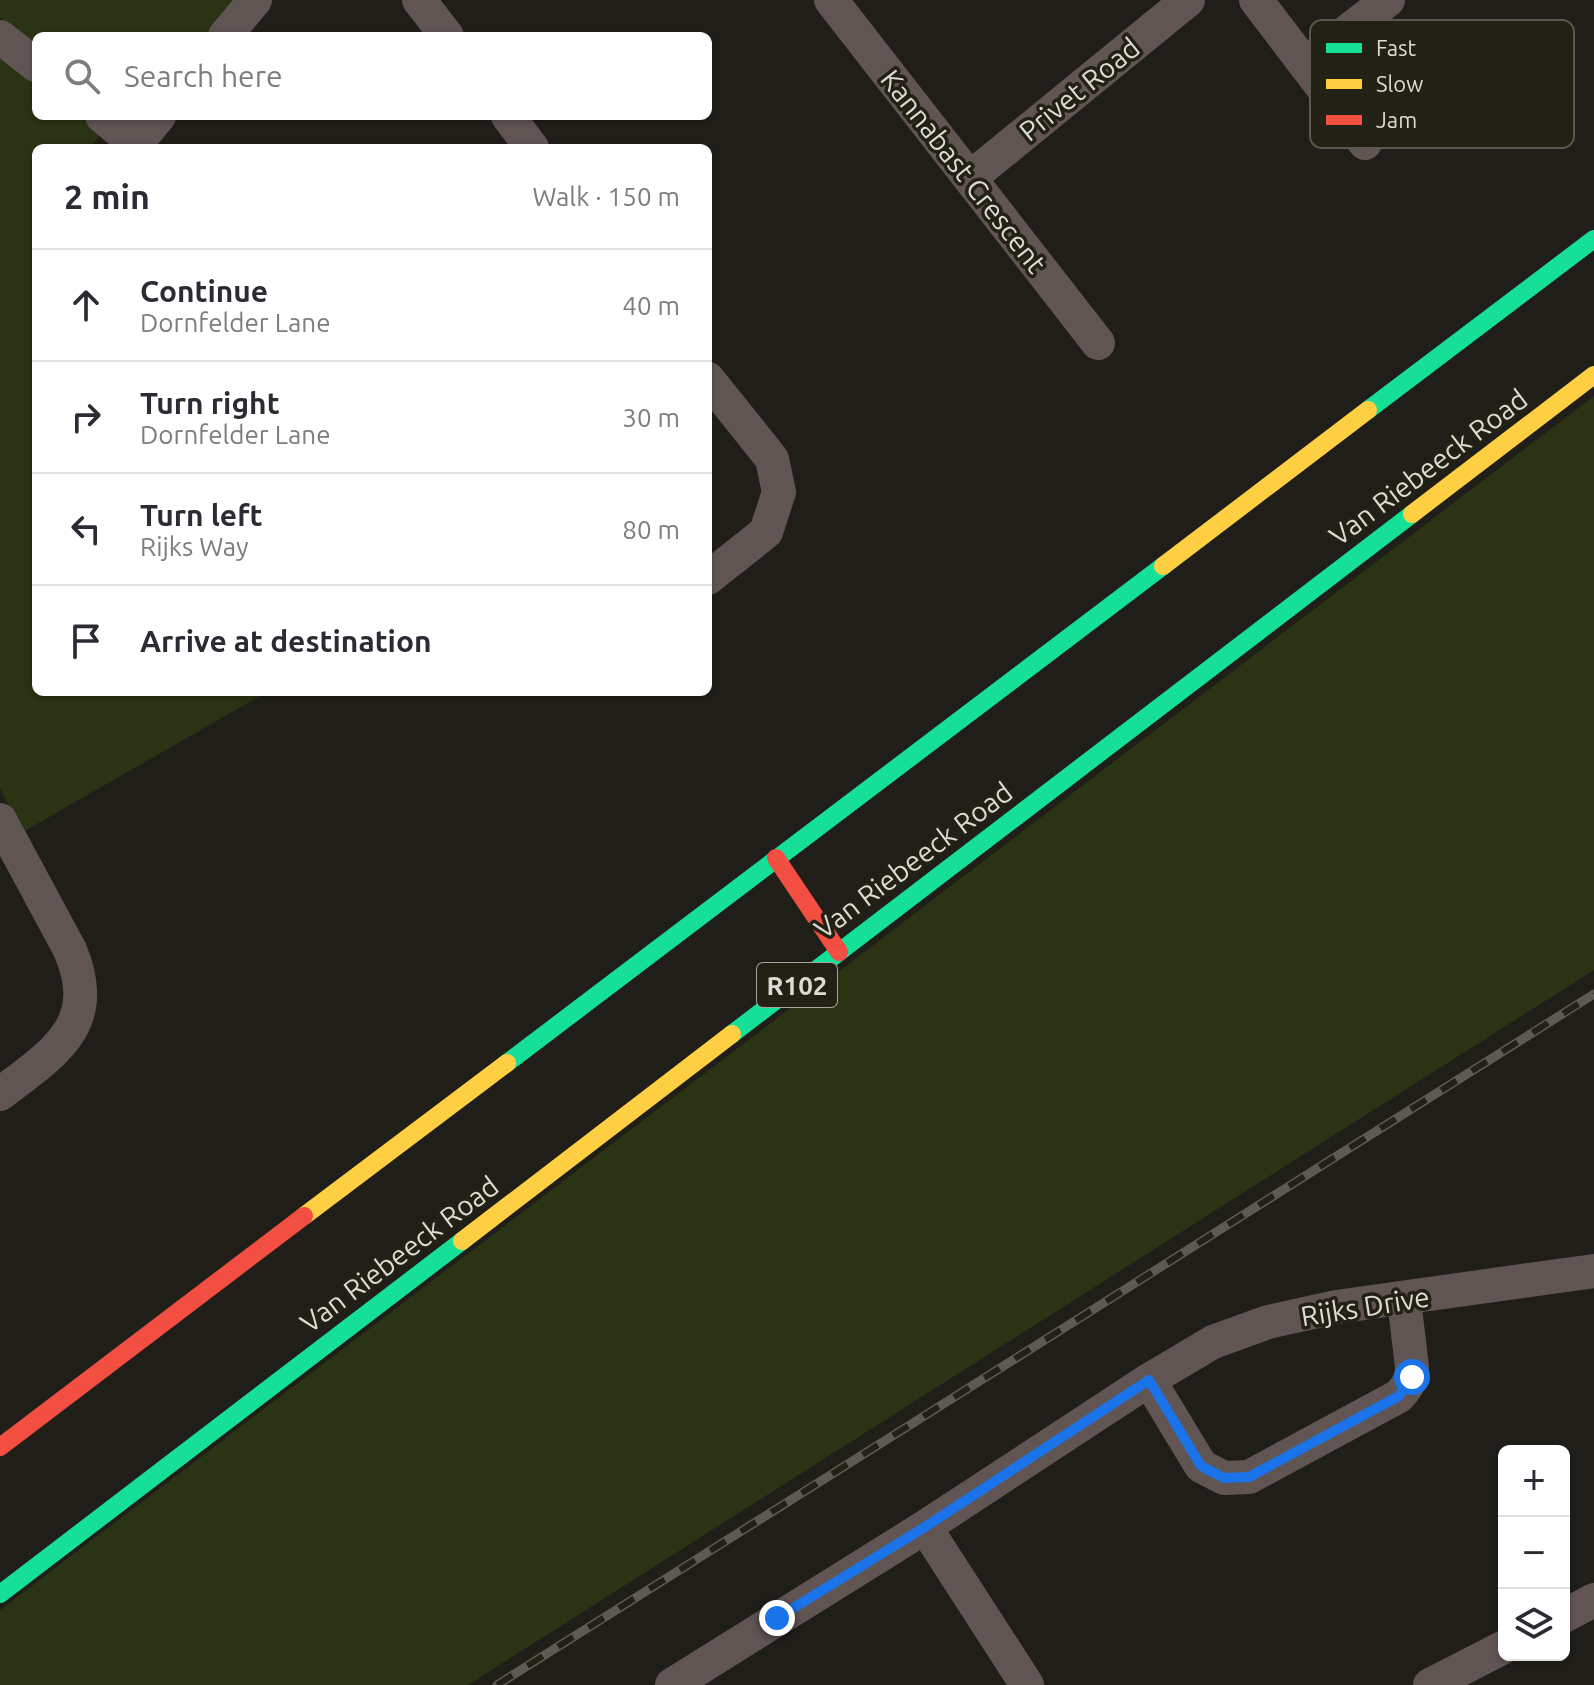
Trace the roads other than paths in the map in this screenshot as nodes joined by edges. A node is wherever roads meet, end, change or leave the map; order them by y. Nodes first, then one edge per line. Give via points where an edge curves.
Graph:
1 (255, 0) edge
2 (419, 0) edge
3 (831, 0) edge
4 (1188, 0) edge
5 (1256, 0) edge
6 (1388, 0) edge
7 (1362, 20) edge
8 (228, 32) edge
9 (444, 32) edge
10 (0, 37) edge
11 (1310, 60) edge
12 (32, 62) edge
13 (1305, 64) junction
14 (1310, 71) edge
15 (107, 120) edge
16 (156, 120) edge
17 (511, 120) edge
18 (136, 144) edge
19 (139, 144) edge
20 (529, 144) edge
21 (970, 178) junction
22 (1594, 239) edge
23 (1098, 343) dead end
24 (1594, 375) edge
25 (712, 384) edge
26 (712, 575) edge
27 (0, 820) edge
28 (776, 858) junction
29 (839, 952) junction
30 (0, 1094) edge
31 (1594, 1271) edge
32 (1404, 1300) junction
33 (1149, 1380) junction
34 (0, 1447) edge
35 (925, 1527) junction
36 (0, 1594) edge
37 (1594, 1600) edge
38 (1570, 1613) edge
39 (1498, 1650) edge
40 (692, 1680) edge
41 (1027, 1685) edge
42 (1430, 1685) edge

1 - 8 street
2 - 9 street
3 - 21 street, Kannabast Crescent
4 - 21 street, Privet Road
5 - 13 street
6 - 7 street
10 - 12 street
11 - 13 street
13 - 14 street
15 - 18 street
16 - 19 street
17 - 20 street
21 - 23 street, Kannabast Crescent
22 - 28 main road
24 - 29 main road, Van Riebeeck Road / R102
25 - 26 street via 772,459 779,492 766,532
27 - 30 street via 70,950 82,988 80,1008 65,1040
28 - 29 main road
28 - 34 main road
29 - 36 main road, Van Riebeeck Road / R102
31 - 32 street, Rijks Drive
32 - 33 street, Rijks Drive via 1268,1322 1213,1342
32 - 33 street via 1412,1367 1407,1387 1249,1477 1224,1478 1201,1466
33 - 35 street, Rijks Drive
35 - 40 street, Rijks Drive
35 - 41 street
37 - 38 street
39 - 42 street

